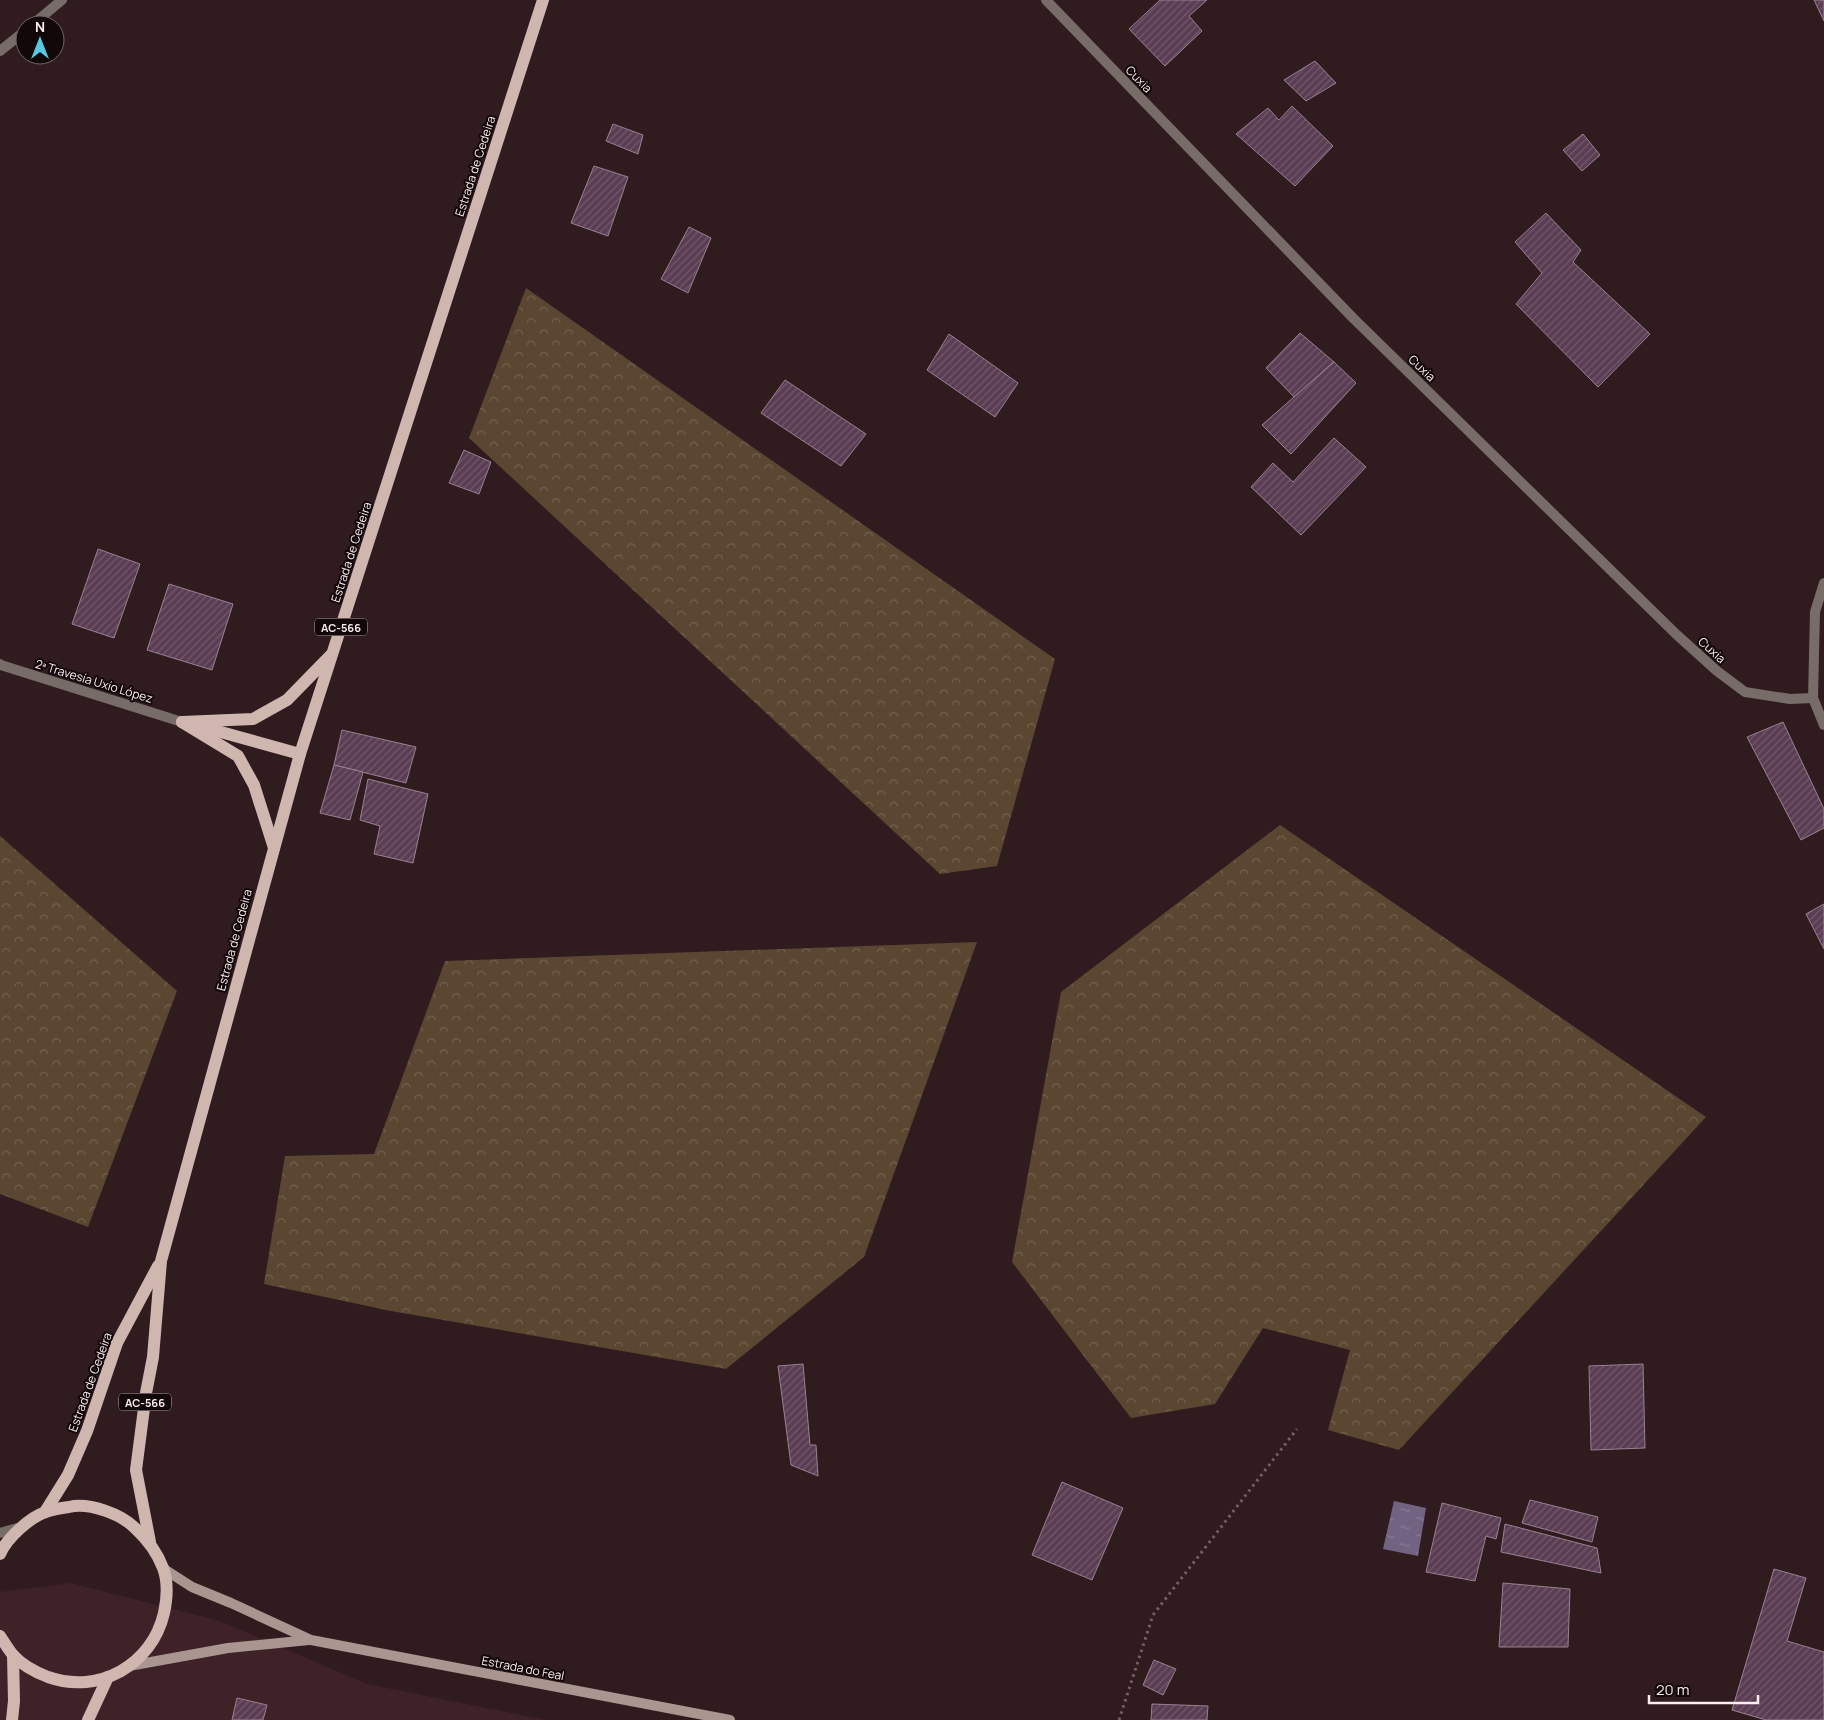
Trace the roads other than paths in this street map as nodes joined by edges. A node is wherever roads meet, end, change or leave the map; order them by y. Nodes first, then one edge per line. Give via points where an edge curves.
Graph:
1 (62, 0) edge
2 (543, 0) edge
3 (1046, 0) edge
4 (44, 15) edge
5 (15, 39) edge
6 (0, 51) edge
7 (1824, 583) edge
8 (333, 653) junction
9 (1, 664) edge
10 (1814, 698) junction
11 (182, 722) junction
12 (1824, 726) edge
13 (300, 754) junction
14 (274, 849) junction
15 (161, 1262) junction
16 (45, 1512) junction
17 (21, 1527) junction
18 (0, 1533) edge
19 (150, 1542) junction
20 (0, 1554) edge
21 (164, 1569) junction
22 (0, 1636) edge
23 (311, 1640) junction
24 (13, 1655) junction
25 (129, 1666) junction
26 (108, 1676) junction
27 (12, 1720) edge
28 (88, 1720) edge
29 (730, 1720) edge

1 - 4 street
2 - 8 main road, Estrada de Cedeira / AC-566
3 - 10 street, Cuxia via 1353,318 1710,665 1745,692 1790,699
5 - 6 street
7 - 10 street via 1815,612
8 - 11 main road via 287,700 253,719
8 - 13 main road, Estrada de Cedeira / AC-566
9 - 11 street, 2ª Travesía Uxío López
10 - 12 street
11 - 13 main road
11 - 14 main road via 238,756 254,785
13 - 14 main road, Estrada de Cedeira / AC-566
14 - 15 main road, Estrada de Cedeira / AC-566
15 - 16 main road, Estrada de Cedeira / AC-566 via 117,1342 87,1431 68,1475
15 - 19 main road, Estrada de Cedeira / AC-566 via 153,1357 136,1470
16 - 17 main road
16 - 19 main road via 73,1506 101,1509 128,1521
17 - 18 street
17 - 20 main road
19 - 21 main road
21 - 23 main road, Estrada do Feal via 192,1587
21 - 25 main road via 167,1599 161,1628 144,1654
22 - 24 main road
23 - 25 main road, Estrada do Feal via 228,1648
23 - 29 main road, Estrada do Feal
24 - 26 main road via 35,1672 62,1682 92,1682
24 - 27 main road
25 - 26 main road
26 - 28 main road

